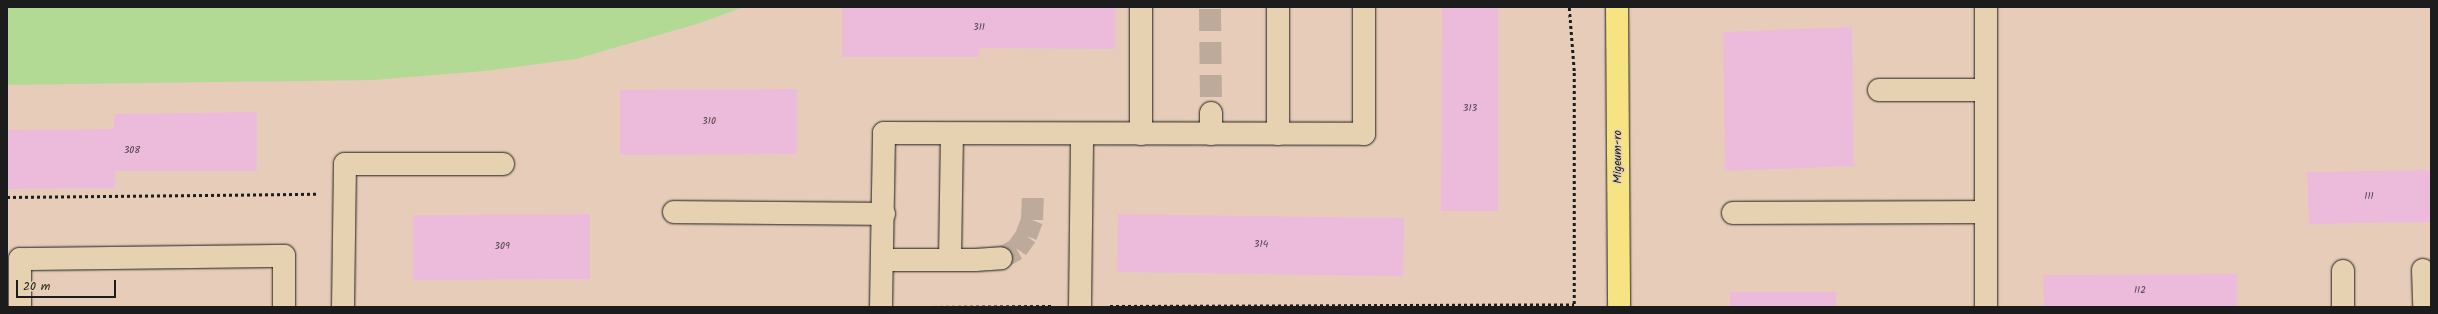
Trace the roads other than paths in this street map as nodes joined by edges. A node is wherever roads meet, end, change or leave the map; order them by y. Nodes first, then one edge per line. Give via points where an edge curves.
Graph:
1 (1141, 7) edge
2 (1278, 7) edge
3 (1364, 7) edge
4 (1617, 7) edge
5 (1986, 7) edge
6 (1879, 90) dead end
7 (1986, 90) junction
8 (952, 134) junction
9 (1082, 134) junction
10 (1140, 134) junction
11 (1278, 134) junction
12 (503, 164) dead end
13 (674, 212) dead end
14 (1986, 212) junction
15 (1733, 213) dead end
16 (884, 214) junction
17 (1001, 258) tunnel mouth
18 (882, 260) junction
19 (950, 260) junction
20 (2423, 270) dead end
21 (2343, 271) dead end
22 (20, 307) edge
23 (284, 307) edge
24 (343, 307) edge
25 (881, 307) edge
26 (1080, 307) edge
27 (1619, 307) edge
28 (1986, 307) edge
29 (2343, 307) edge
30 (2424, 307) edge

1 - 10 lane
2 - 11 lane
3 - 11 lane via 1364,134
4 - 27 main road, Migeum-ro
5 - 7 lane
6 - 7 lane
7 - 14 lane
8 - 9 lane
8 - 16 lane via 884,133
8 - 19 lane
9 - 10 lane
9 - 26 lane
10 - 11 lane via 1211,124
12 - 24 lane via 345,164
13 - 16 lane
14 - 15 lane
14 - 28 lane
16 - 18 lane
17 - 19 lane
18 - 19 lane
18 - 25 lane
20 - 30 lane
21 - 29 lane
22 - 23 lane via 20,259 284,256

